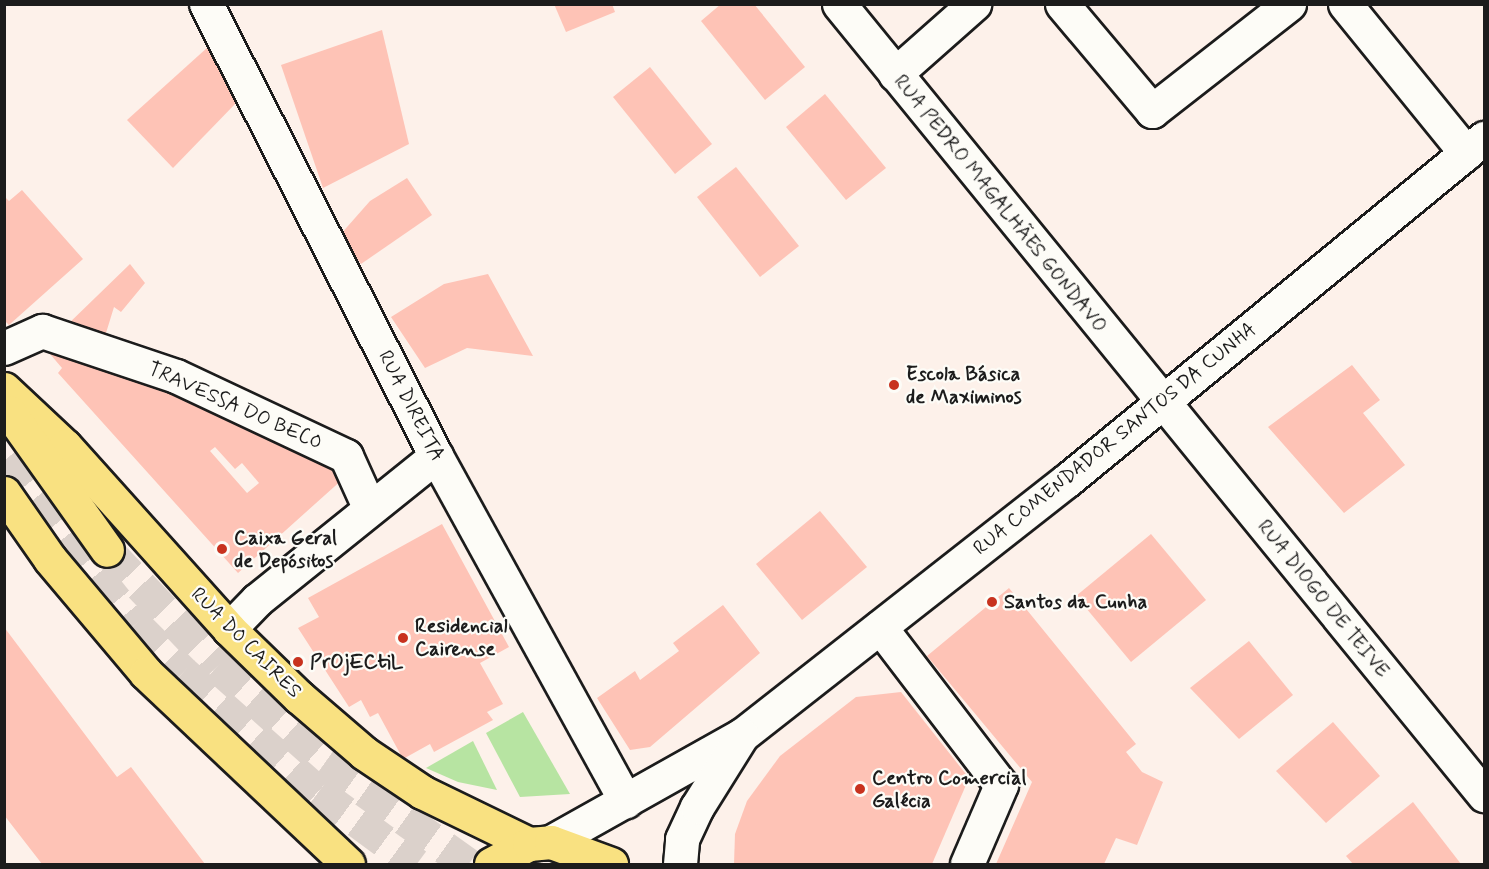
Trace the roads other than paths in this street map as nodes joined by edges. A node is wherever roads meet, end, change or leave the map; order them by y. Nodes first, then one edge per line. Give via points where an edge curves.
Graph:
1 (206, 4) edge
2 (839, 4) edge
3 (974, 4) edge
4 (1062, 4) edge
5 (1289, 4) edge
6 (1345, 4) edge
7 (896, 74) junction
8 (1475, 146) edge
9 (4, 348) edge
10 (4, 389) edge
11 (1162, 402) junction
12 (4, 405) edge
13 (436, 456) junction
14 (4, 493) edge
15 (369, 507) junction
16 (107, 550) tunnel mouth
17 (880, 627) junction
18 (229, 629) junction
19 (742, 735) junction
20 (1485, 795) edge
21 (626, 801) junction
22 (306, 825) junction
23 (540, 843) junction
24 (322, 864) edge
25 (348, 864) edge
26 (491, 864) edge
27 (611, 864) edge
28 (680, 864) edge
29 (968, 864) edge

1 - 13 street, RUA DIREITA
2 - 7 street, RUA PEDRO MAGALHÃES GONDAVO
3 - 7 street
4 - 5 street via 1152,111
6 - 8 street
7 - 11 street, RUA PEDRO MAGALHÃES GONDAVO
8 - 11 street, RUA COMENDADOR SANTOS DA CUNHA
9 - 15 street, TRAVESSA DO BECO via 42,331 176,376 345,456
10 - 18 main road, RUA DO CAIRES via 65,446
11 - 17 street, RUA COMENDADOR SANTOS DA CUNHA
11 - 20 street, RUA DIOGO DE TEIVE
12 - 16 main road
13 - 15 street
13 - 21 street, RUA DIREITA
14 - 22 main road via 57,567 146,673
15 - 18 street
17 - 19 street, RUA COMENDADOR SANTOS DA CUNHA
17 - 29 street via 1001,785
18 - 23 main road, RUA DO CAIRES via 364,753 450,808
19 - 21 street, RUA COMENDADOR SANTOS DA CUNHA
19 - 28 street, RUA COMENDADOR SANTOS DA CUNHA via 692,818
21 - 23 street, RUA COMENDADOR SANTOS DA CUNHA
22 - 24 street
22 - 25 main road
23 - 26 main road
23 - 27 main road, RUA DO CAIRES

